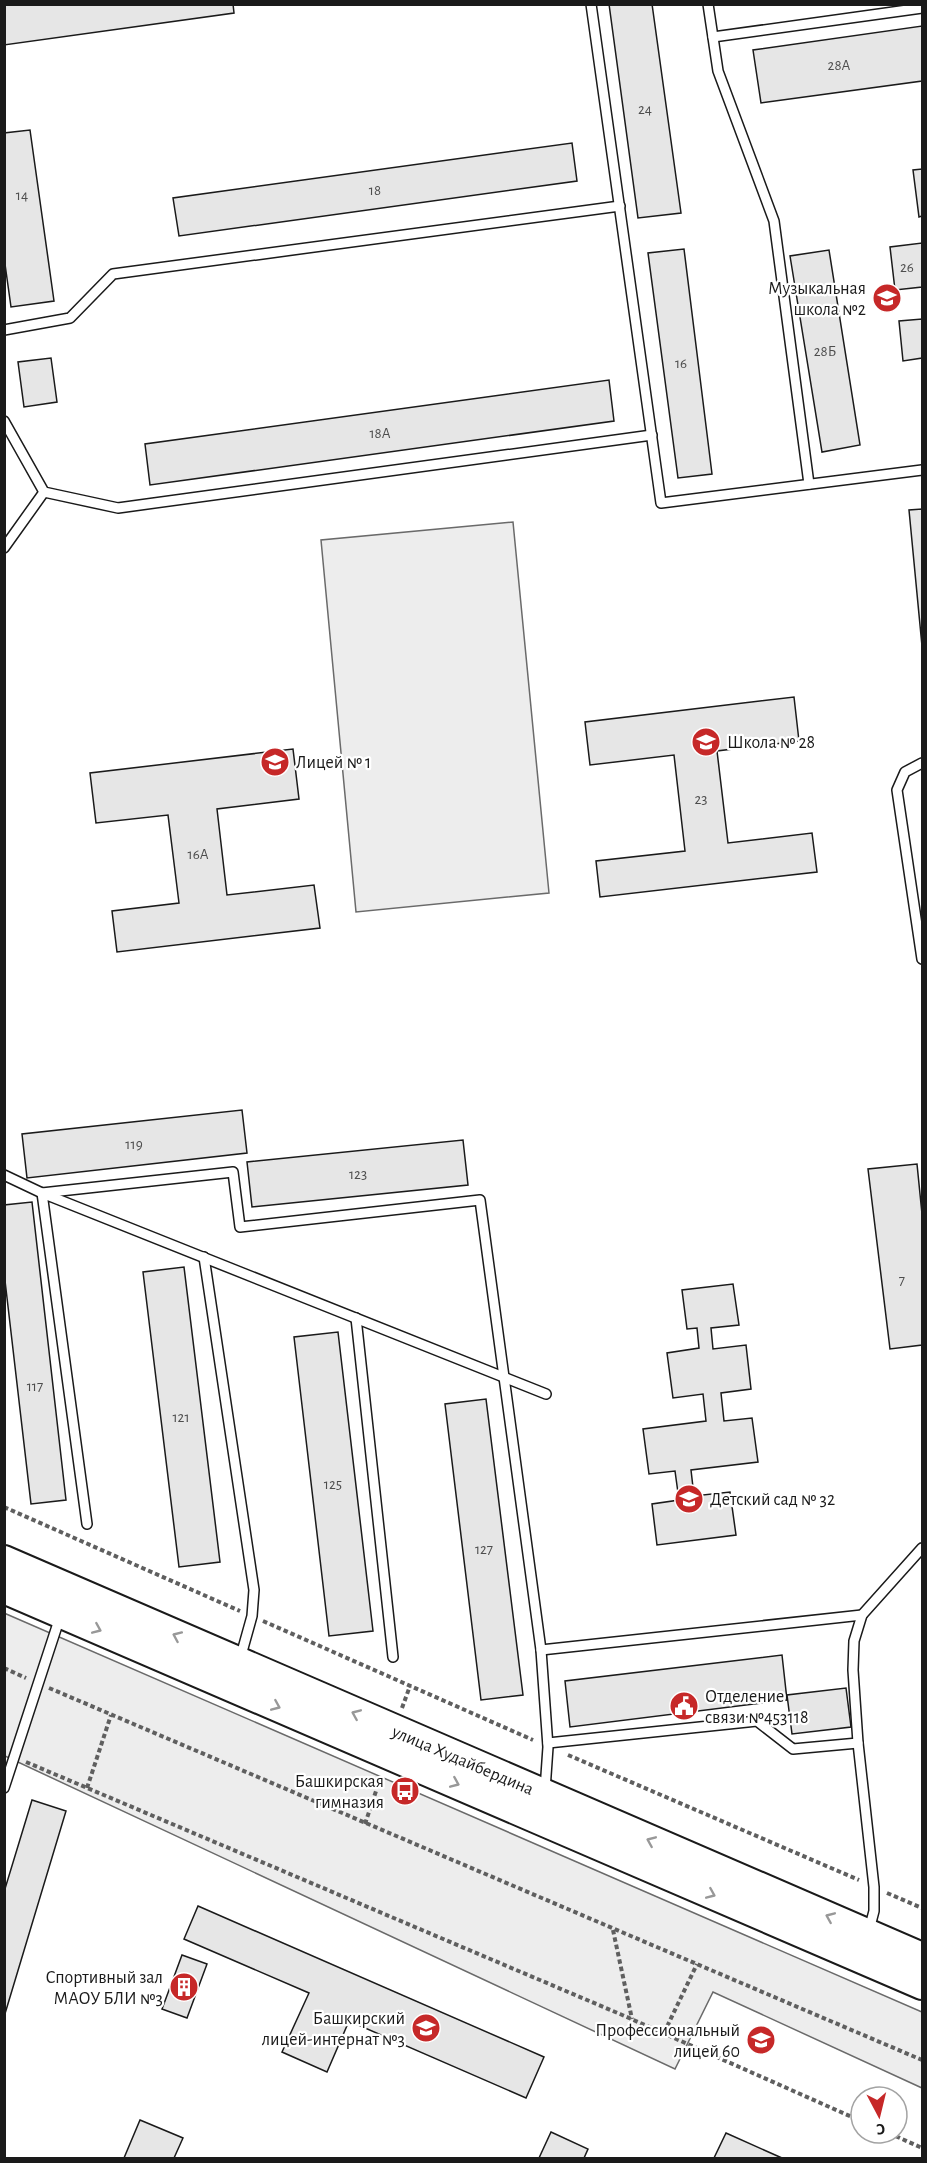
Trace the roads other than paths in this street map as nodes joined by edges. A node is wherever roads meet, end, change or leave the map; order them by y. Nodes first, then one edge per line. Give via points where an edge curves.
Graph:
1 (591, 4) edge
2 (708, 4) edge
3 (922, 8) edge
4 (713, 37) junction
5 (620, 206) junction
6 (4, 330) edge
7 (4, 421) edge
8 (652, 435) junction
9 (922, 470) edge
10 (809, 484) junction
11 (44, 492) junction
12 (4, 548) edge
13 (922, 763) edge
14 (922, 959) edge
15 (4, 1175) edge
16 (42, 1193) junction
17 (204, 1257) junction
18 (356, 1318) junction
19 (504, 1377) junction
20 (546, 1394) dead end
21 (87, 1524) dead end
22 (922, 1548) edge
23 (4, 1560) edge
24 (911, 1561) junction
25 (922, 1566) edge
26 (4, 1589) edge
27 (66, 1602) junction
28 (862, 1615) junction
29 (541, 1650) junction
30 (393, 1657) dead end
31 (234, 1675) junction
32 (858, 1743) junction
33 (548, 1745) junction
34 (4, 1788) edge
35 (540, 1807) junction
36 (863, 1945) junction
37 (922, 1957) edge
38 (922, 1985) edge

1 - 5 lane
2 - 4 lane
3 - 4 lane
4 - 10 lane via 718,71 774,221
5 - 6 lane via 113,274 70,318
5 - 8 lane
7 - 11 lane
8 - 10 lane via 661,503
8 - 11 lane via 118,508
9 - 10 lane
11 - 12 lane
13 - 14 lane via 905,772 897,790
15 - 16 lane
16 - 17 lane
16 - 19 lane via 233,1172 240,1227 480,1200
16 - 21 lane
17 - 18 lane
17 - 31 lane via 254,1590 252,1616
18 - 19 lane
18 - 30 lane
19 - 20 lane
19 - 29 lane
22 - 24 lane
23 - 27 main road, улица Худайбердина
24 - 25 lane
24 - 28 lane
26 - 27 main road, улица Худайбердина
27 - 31 main road, улица Худайбердина
27 - 34 lane
28 - 29 lane
28 - 32 lane via 854,1641 853,1670
29 - 33 lane
31 - 35 main road, улица Худайбердина
32 - 33 lane via 794,1749 757,1721
32 - 36 lane via 874,1887 874,1911
33 - 35 lane via 548,1771
35 - 36 main road, улица Худайбердина
36 - 37 main road, улица Худайбердина
36 - 38 main road, улица Худайбердина

